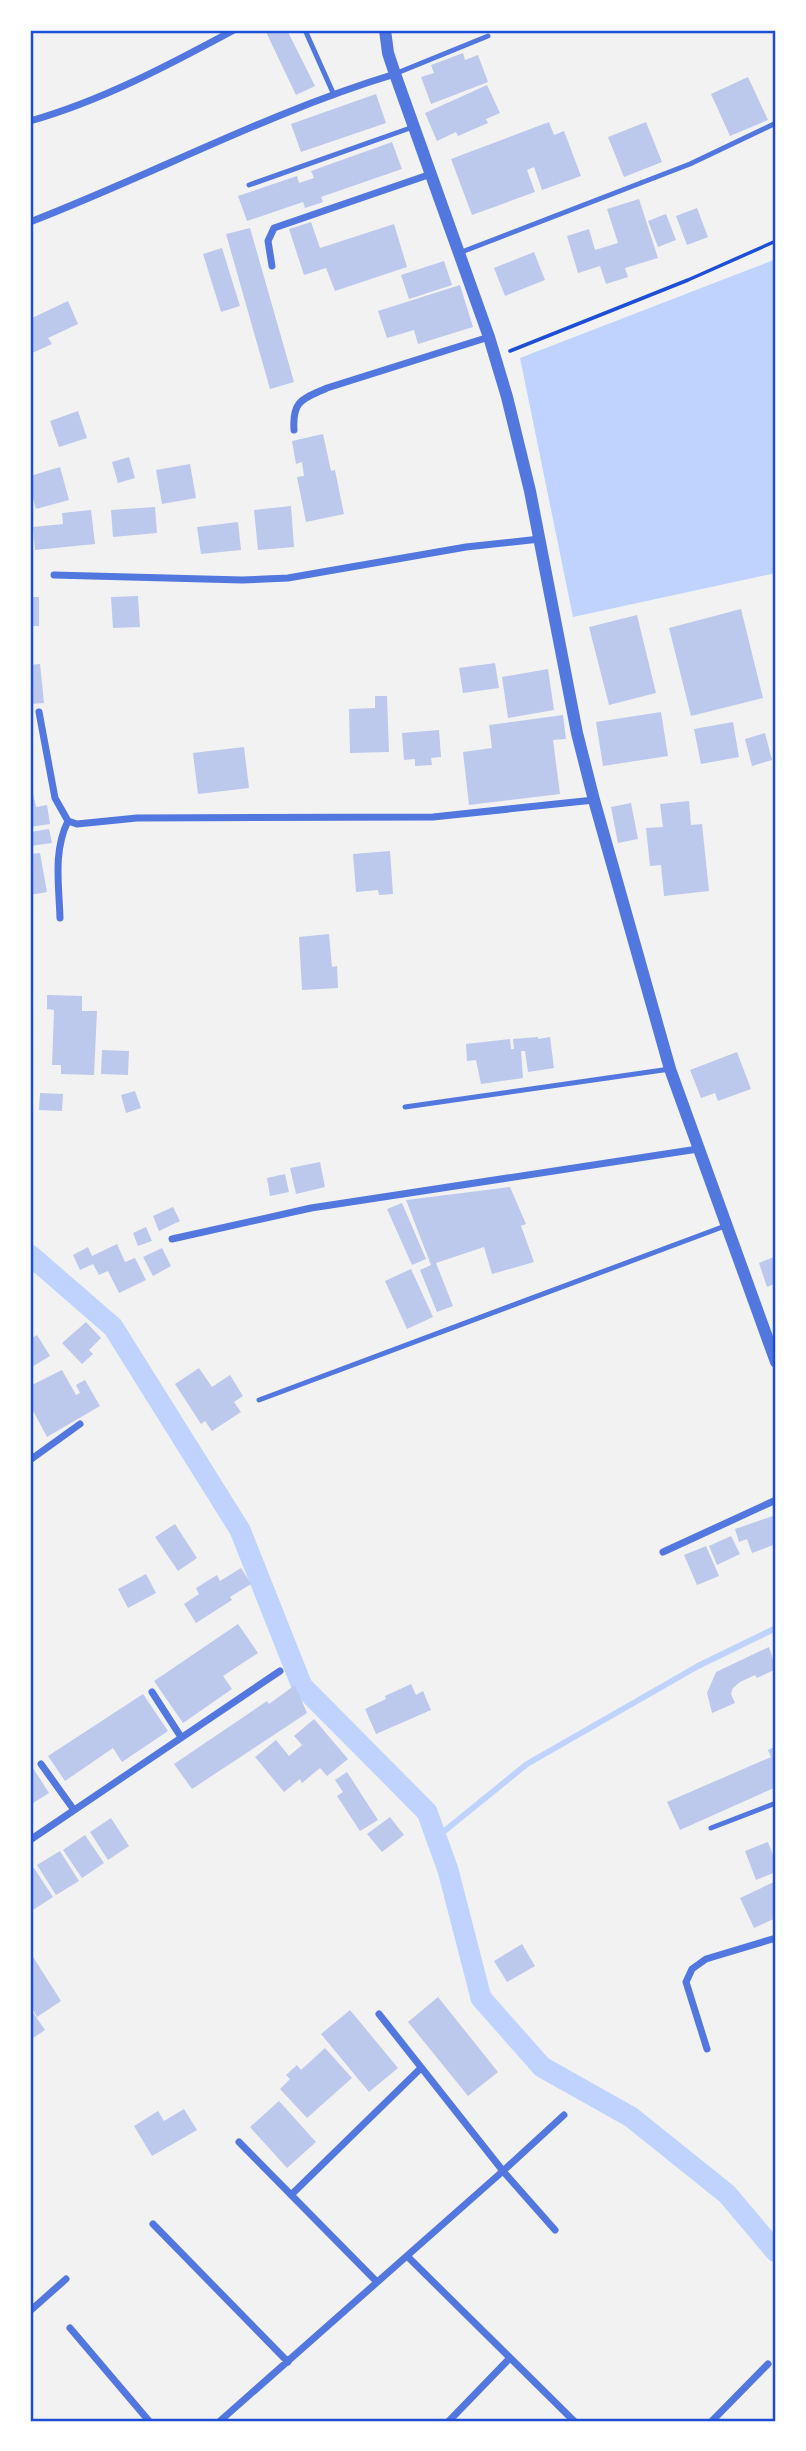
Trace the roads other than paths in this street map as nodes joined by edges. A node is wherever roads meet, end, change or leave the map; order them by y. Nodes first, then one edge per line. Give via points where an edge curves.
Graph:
1 (234, 30) edge
2 (305, 30) edge
3 (385, 30) edge
4 (488, 36) dead end
5 (395, 74) junction
6 (334, 94) junction
7 (30, 121) edge
8 (776, 123) edge
9 (413, 127) junction
10 (430, 174) junction
11 (249, 186) dead end
12 (30, 222) edge
13 (459, 253) junction
14 (272, 266) dead end
15 (489, 337) junction
16 (294, 430) dead end
17 (540, 539) junction
18 (54, 575) dead end
19 (39, 712) dead end
20 (594, 800) junction
21 (68, 821) junction
22 (60, 918) dead end
23 (670, 1069) junction
24 (405, 1107) dead end
25 (698, 1149) junction
26 (725, 1226) junction
27 (172, 1238) dead end
28 (776, 1362) edge
29 (259, 1400) dead end
30 (80, 1424) dead end
31 (30, 1460) edge
32 (776, 1500) edge
33 (663, 1552) dead end
34 (280, 1671) dead end
35 (152, 1692) dead end
36 (181, 1738) junction
37 (41, 1764) dead end
38 (776, 1803) edge
39 (74, 1810) junction
40 (711, 1828) dead end
41 (30, 1840) edge
42 (776, 1938) edge
43 (379, 2014) dead end
44 (707, 2049) dead end
45 (421, 2068) junction
46 (564, 2115) dead end
47 (239, 2143) dead end
48 (503, 2171) junction
49 (291, 2194) junction
50 (153, 2224) dead end
51 (555, 2230) dead end
52 (407, 2256) junction
53 (66, 2279) dead end
54 (377, 2282) junction
55 (30, 2311) edge
56 (70, 2328) dead end
57 (510, 2358) junction
58 (288, 2362) junction
59 (768, 2364) dead end
60 (149, 2421) edge
61 (220, 2421) edge
62 (449, 2421) edge
63 (574, 2421) edge
64 (712, 2421) edge

1 - 7 street via 136,79
2 - 6 lane
3 - 5 street
4 - 5 lane
5 - 6 street
5 - 9 street
6 - 12 street
8 - 13 lane via 690,164
9 - 10 street
9 - 11 lane
10 - 13 street
10 - 14 street via 274,228 268,241
13 - 15 street
15 - 16 street via 327,388 296,405
15 - 17 street
17 - 18 street via 288,578
17 - 20 street
19 - 21 street via 55,798
20 - 21 street via 433,817
20 - 23 street
21 - 22 street via 59,849
23 - 24 lane
23 - 25 street
25 - 26 street
25 - 27 street via 311,1209
26 - 28 street
26 - 29 lane
30 - 31 street
32 - 33 street
34 - 36 street
35 - 36 street
36 - 39 street
37 - 39 street
38 - 40 lane
39 - 41 street
42 - 44 street via 706,1959 692,1969 686,1982
43 - 45 street
45 - 48 street
45 - 49 street
46 - 48 street
47 - 49 street
48 - 51 street
48 - 52 street
49 - 54 street
50 - 58 street
52 - 54 street
52 - 57 street
53 - 55 street
54 - 58 street
56 - 60 street
57 - 62 street
57 - 63 street
58 - 61 street
59 - 64 street

